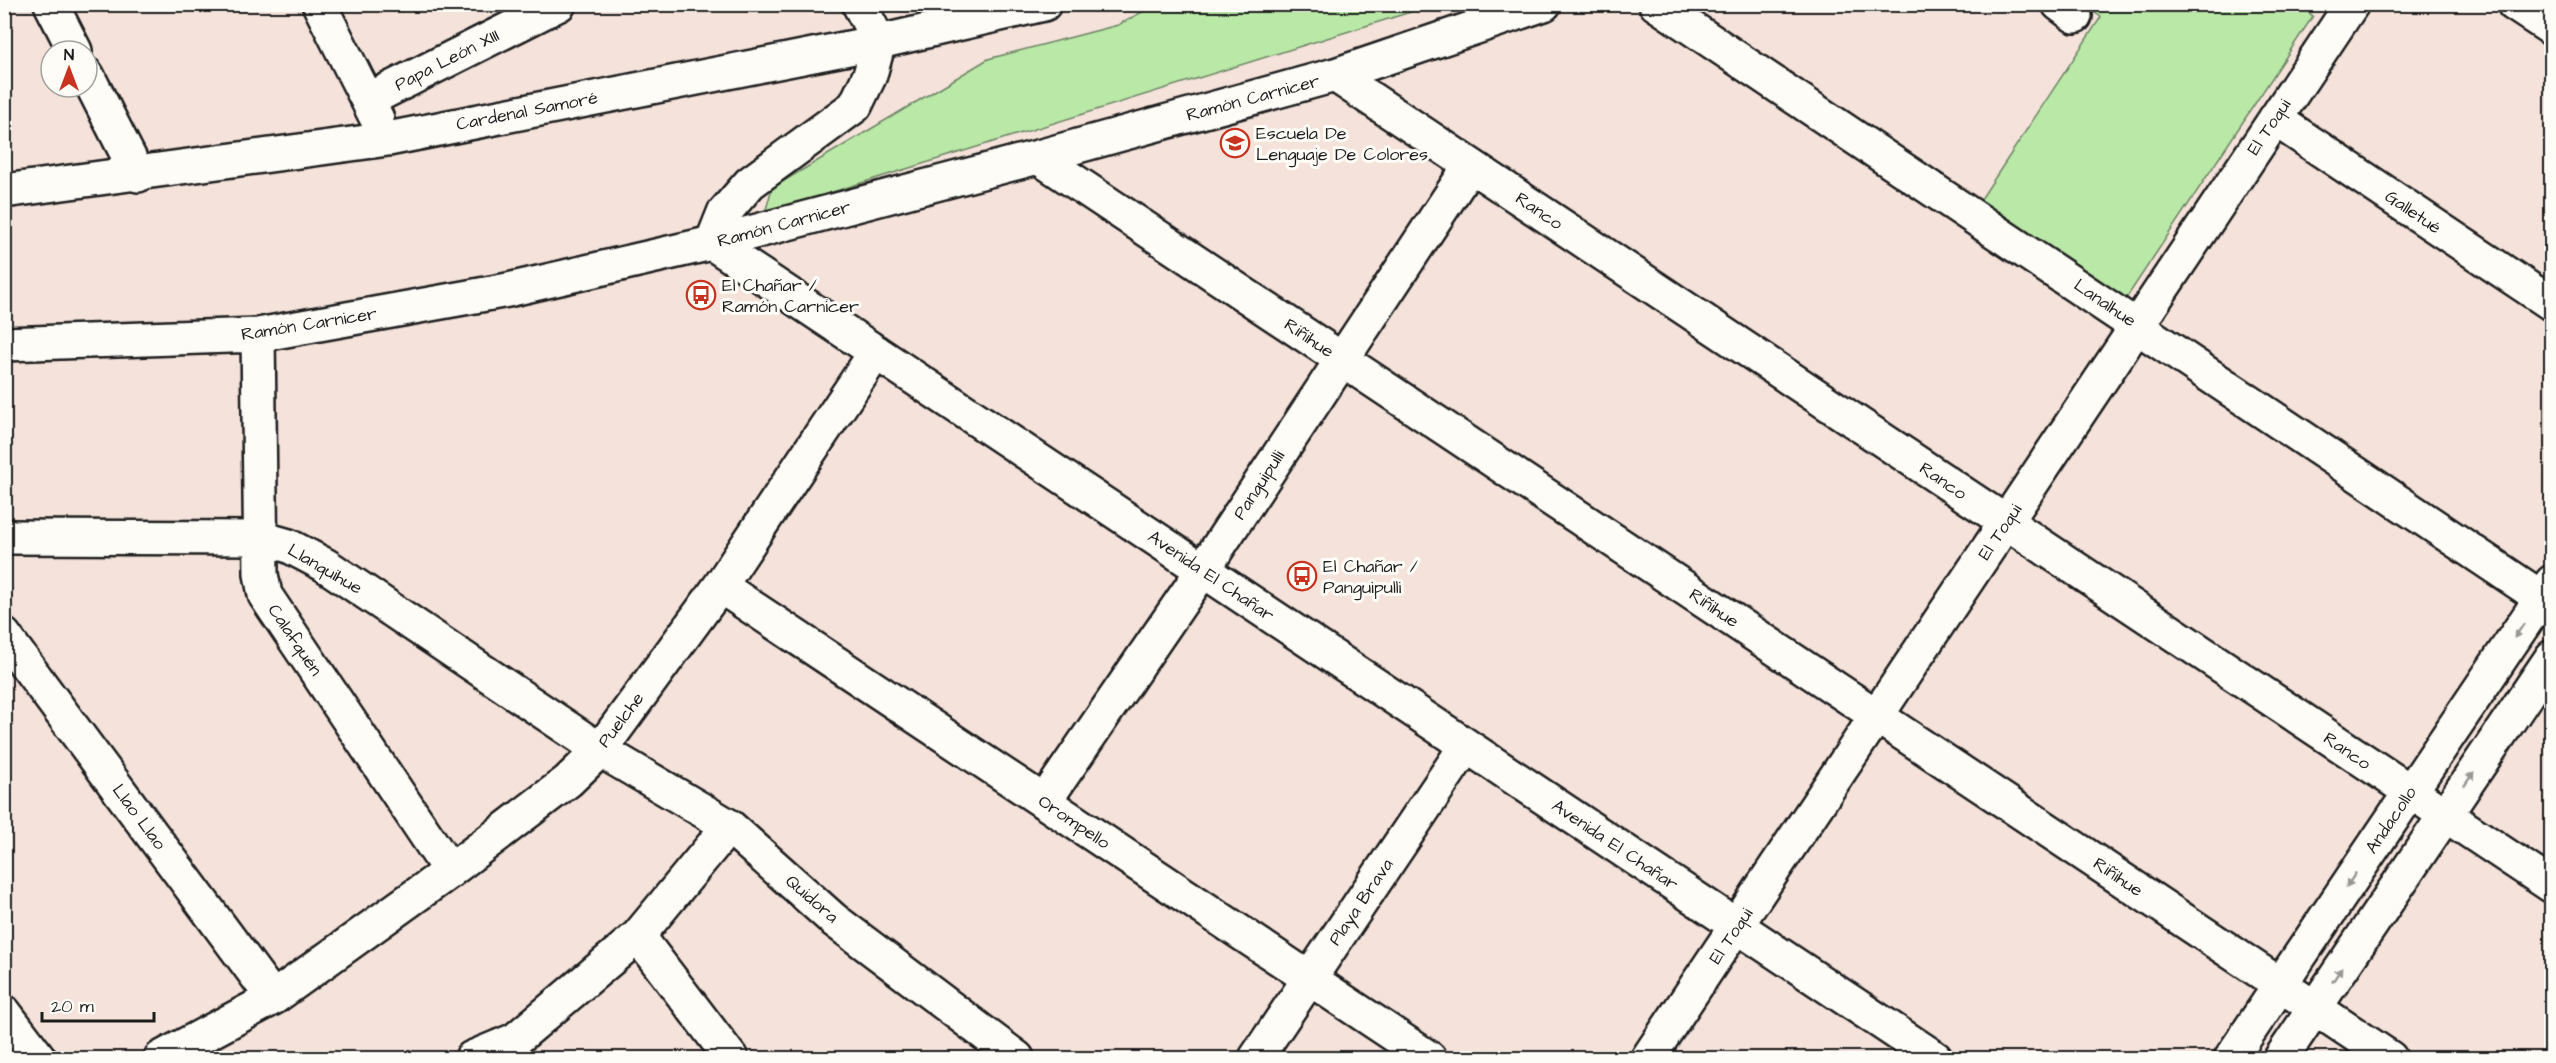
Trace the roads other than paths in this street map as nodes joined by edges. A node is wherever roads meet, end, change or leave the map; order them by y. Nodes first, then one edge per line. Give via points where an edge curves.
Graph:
1 (51, 4) edge
2 (319, 4) edge
3 (559, 4) edge
4 (860, 4) edge
5 (1044, 4) edge
6 (1544, 4) edge
7 (1656, 4) edge
8 (2352, 4) edge
9 (2514, 4) edge
10 (2552, 29) edge
11 (69, 39) edge
12 (879, 42) junction
13 (1335, 75) junction
14 (99, 99) edge
15 (368, 100) junction
16 (2275, 119) junction
17 (388, 139) junction
18 (1038, 157) junction
19 (1470, 166) junction
20 (138, 175) junction
21 (4, 191) edge
22 (712, 243) junction
23 (2552, 304) edge
24 (2138, 326) junction
25 (258, 335) junction
26 (4, 344) edge
27 (876, 352) junction
28 (1342, 360) junction
29 (2006, 523) junction
30 (4, 537) edge
31 (261, 538) junction
32 (1203, 570) junction
33 (720, 586) junction
34 (2548, 595) edge
35 (4, 635) edge
36 (2552, 657) edge
37 (1877, 717) junction
38 (1466, 746) junction
39 (600, 750) junction
40 (2410, 792) junction
41 (1044, 802) junction
42 (2445, 815) junction
43 (729, 826) junction
44 (450, 871) junction
45 (2552, 886) edge
46 (1737, 927) junction
47 (638, 936) junction
48 (1310, 979) junction
49 (2280, 985) junction
50 (273, 998) junction
51 (2314, 1008) junction
52 (4, 1012) edge
53 (39, 1059) edge
54 (161, 1059) edge
55 (472, 1059) edge
56 (730, 1059) edge
57 (1017, 1059) edge
58 (1256, 1059) edge
59 (1429, 1059) edge
60 (1648, 1059) edge
61 (1935, 1059) edge
62 (2230, 1059) edge
63 (2281, 1059) edge
64 (2390, 1059) edge

1 - 11 street
2 - 15 street
3 - 15 street, Papa León XIII
4 - 12 street
5 - 12 street, Cardenal Samoré
6 - 13 street, Ramón Carnicer
7 - 24 street, Lanalhue
8 - 16 street, El Toqui
9 - 10 street
12 - 17 street, Cardenal Samoré
12 - 22 street via 870,75 855,106 750,183 724,213
13 - 18 street, Ramón Carnicer
13 - 19 street, Ranco
14 - 20 street
15 - 17 street
16 - 23 street, Galletué
16 - 24 street, El Toqui
17 - 20 street, Cardenal Samoré
18 - 22 street, Ramón Carnicer
18 - 28 street, Riñihue
19 - 28 street, Panguipulli
19 - 29 street, Ranco
20 - 21 street, Cardenal Samoré
22 - 25 street, Ramón Carnicer via 508,290
22 - 27 street, Avenida El Chañar
24 - 29 street, El Toqui
24 - 34 street, Lanalhue
25 - 26 street, Ramón Carnicer
25 - 31 street, Calafquén
27 - 32 street, Avenida El Chañar
27 - 33 street, Puelche
28 - 32 street, Panguipulli
28 - 37 street, Riñihue
29 - 37 street, El Toqui
29 - 40 street, Ranco
30 - 31 street, Llanquihue
31 - 39 street, Llanquihue via 289,546 325,565
31 - 44 street, Calafquén via 265,595
32 - 38 street, Avenida El Chañar
32 - 41 street, Panguipulli
33 - 39 street, Puelche
33 - 41 street, Orompello
34 -> 40 street, Andacollo
35 - 50 street, Llao Llao
42 -> 36 street
37 - 46 street, El Toqui
37 - 49 street, Riñihue
38 - 46 street, Avenida El Chañar
38 - 48 street, Playa Brava
39 - 43 street, Quidora
39 - 44 street, Puelche via 568,781
40 - 42 street, Ranco
40 -> 49 street, Andacollo
41 - 48 street, Orompello
42 - 45 street, Ranco
51 -> 42 street
43 - 47 street
43 - 57 street, Quidora via 834,920
44 - 50 street, Puelche
46 - 60 street, El Toqui
46 - 61 street, Avenida El Chañar
47 - 55 street via 515,1040
47 - 56 street
48 - 58 street, Playa Brava
48 - 59 street, Orompello
49 - 51 street, Riñihue
49 - 62 street, Andacollo
50 - 54 street, Puelche
51 - 63 street
51 - 64 street, Riñihue
52 - 53 street

